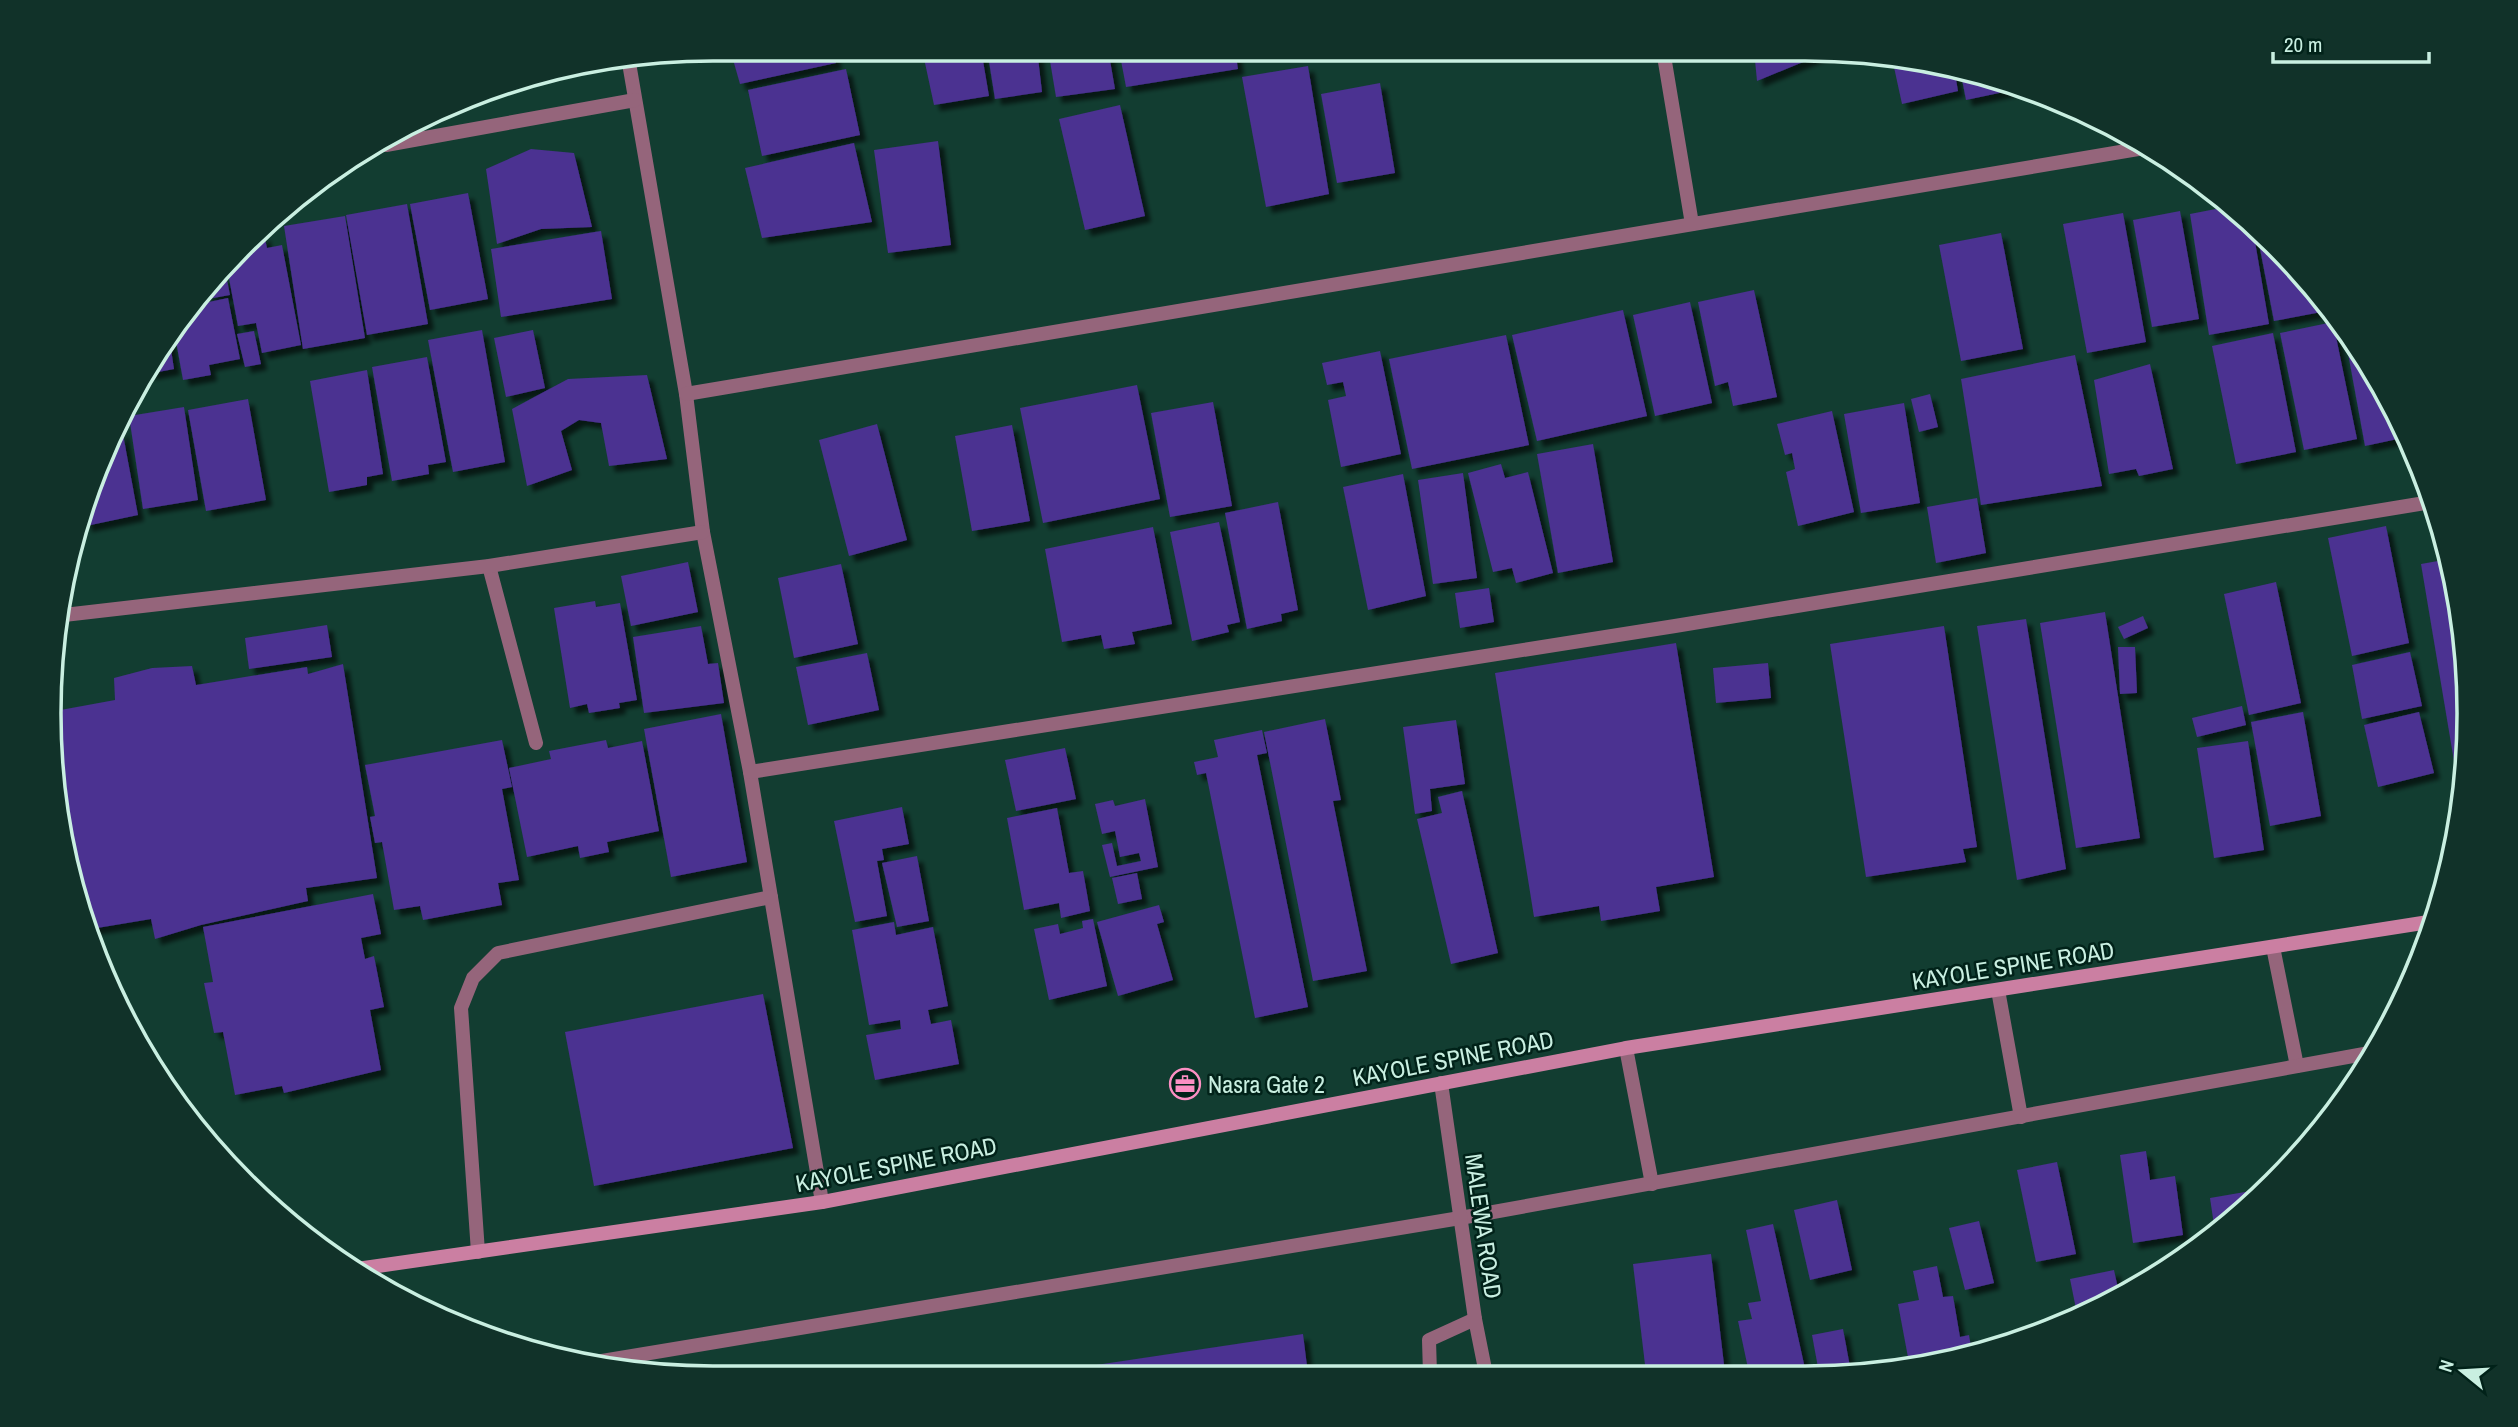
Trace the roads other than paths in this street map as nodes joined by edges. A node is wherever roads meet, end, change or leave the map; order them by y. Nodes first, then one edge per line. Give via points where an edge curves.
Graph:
1 (1666, 61) edge
2 (630, 67) edge
3 (635, 100) junction
4 (399, 143) edge
5 (2133, 150) edge
6 (1692, 224) junction
7 (686, 394) junction
8 (2422, 504) edge
9 (703, 532) junction
10 (489, 566) junction
11 (69, 614) edge
12 (536, 743) dead end
13 (750, 772) junction
14 (771, 897) junction
15 (2422, 923) edge
16 (2273, 947) junction
17 (1998, 990) junction
18 (1626, 1048) junction
19 (2360, 1055) edge
20 (2297, 1066) junction
21 (1441, 1083) junction
22 (2021, 1117) junction
23 (1652, 1184) junction
24 (822, 1202) junction
25 (1460, 1218) junction
26 (478, 1252) junction
27 (369, 1267) edge
28 (1475, 1319) junction
29 (618, 1358) edge
30 (1430, 1366) edge
31 (1484, 1366) edge

1 - 6 street
2 - 3 street
3 - 4 street
3 - 7 street
5 - 6 street
6 - 7 street
7 - 9 street
8 - 13 street
9 - 10 street
9 - 13 street
10 - 11 street
10 - 12 street
13 - 14 street
14 - 24 street
14 - 26 street via 499,953 473,978 461,1008
15 - 16 main road, KAYOLE SPINE ROAD
16 - 17 main road, KAYOLE SPINE ROAD
16 - 20 street
17 - 18 main road, KAYOLE SPINE ROAD
17 - 22 street
18 - 21 main road, KAYOLE SPINE ROAD
18 - 23 street
19 - 20 street
20 - 22 street
21 - 24 main road, KAYOLE SPINE ROAD
21 - 25 street, MALEWA ROAD
22 - 23 street
23 - 25 street
24 - 26 main road, KAYOLE SPINE ROAD
25 - 28 street, MALEWA ROAD
25 - 29 street
26 - 27 main road, KAYOLE SPINE ROAD
28 - 30 street via 1429,1340
28 - 31 street, MALEWA ROAD

